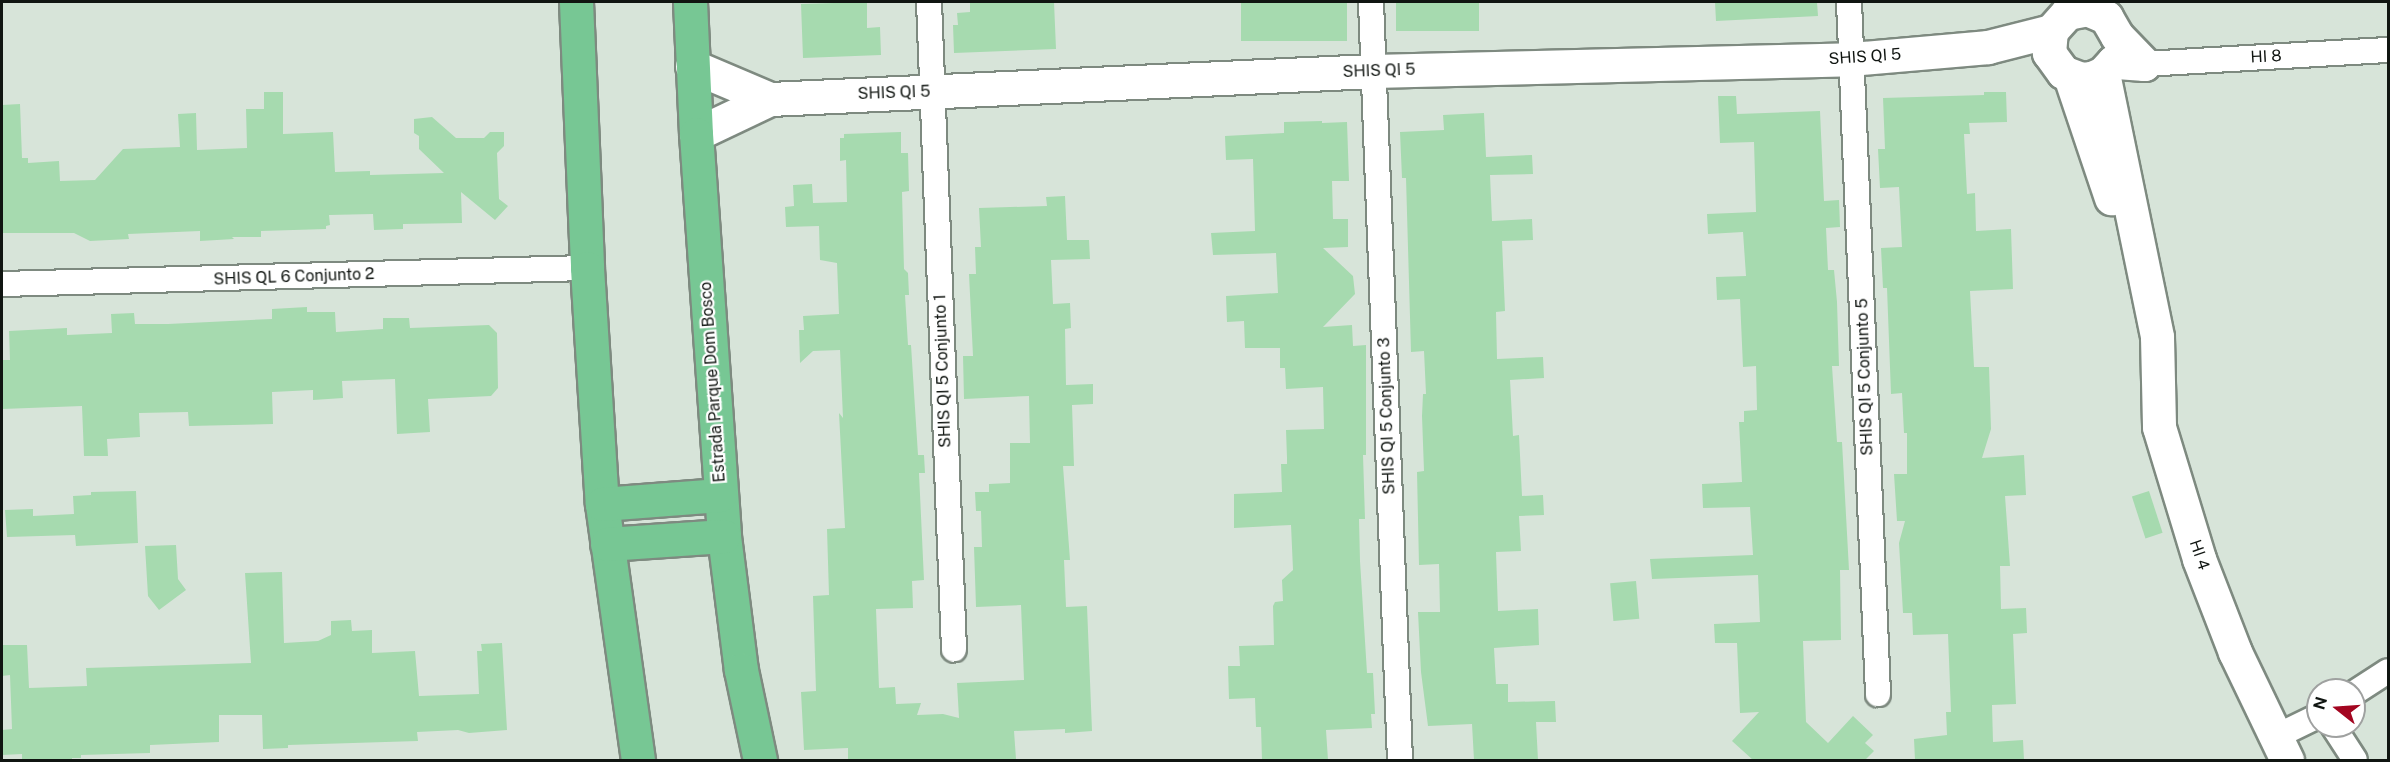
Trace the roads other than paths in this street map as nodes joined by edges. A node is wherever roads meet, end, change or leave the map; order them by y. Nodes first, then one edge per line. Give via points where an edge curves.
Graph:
1 (576, 2) edge
2 (669, 2) edge
3 (690, 2) edge
4 (929, 2) edge
5 (1371, 2) edge
6 (1849, 2) edge
7 (2071, 28) edge
8 (2388, 50) edge
9 (1851, 59) junction
10 (2144, 64) junction
11 (692, 66) junction
12 (1373, 71) junction
13 (2103, 73) junction
14 (933, 92) junction
15 (770, 99) junction
16 (696, 134) junction
17 (587, 268) junction
18 (2, 284) edge
19 (2157, 336) junction
20 (720, 495) junction
21 (602, 504) junction
22 (724, 536) junction
23 (607, 544) junction
24 (954, 650) dead end
25 (2388, 671) edge
26 (2366, 685) edge
27 (1878, 694) dead end
28 (2306, 727) edge
29 (2341, 738) edge
30 (2281, 749) edge
31 (638, 760) edge
32 (760, 760) edge
33 (1400, 760) edge
34 (2355, 760) edge

1 - 17 main road
2 - 11 main road via 669,36 676,51
3 - 11 main road, Estrada Parque Dom Bosco
4 - 14 street, SHIS QI 5 Conjunto 1
5 - 12 street, SHIS QI 5 Conjunto 3
6 - 9 street, SHIS QI 5 Conjunto 5
7 - 9 street, SHIS QI 5 via 1988,47
7 - 10 street via 2106,18
7 - 13 street, SHIS QI 5 via 2092,78
7 - 19 street, HI 4
8 - 10 street, HI 8
9 - 12 street, SHIS QI 5
9 - 27 street, SHIS QI 5 Conjunto 5
10 - 13 street, SHIS QI 5 via 2113,62
11 - 15 street, SHIS QI 5
11 - 16 main road, Estrada Parque Dom Bosco
12 - 14 street, SHIS QI 5
12 - 33 street, SHIS QI 5 Conjunto 3
13 - 19 street, HI 4
14 - 15 street, SHIS QI 5
14 - 24 street, SHIS QI 5 Conjunto 1
15 - 16 street, SHIS QI 5
16 - 20 main road, Estrada Parque Dom Bosco
17 - 18 street, SHIS QL 6 Conjunto 2
17 - 21 main road
19 - 30 street, HI 4 via 2159,426 2199,559 2235,652
20 - 21 main road
20 - 22 main road, Estrada Parque Dom Bosco
21 - 23 main road
22 - 23 main road
22 - 32 main road, Estrada Parque Dom Bosco via 741,670
23 - 31 main road
25 - 26 street
28 - 30 street
29 - 34 street

